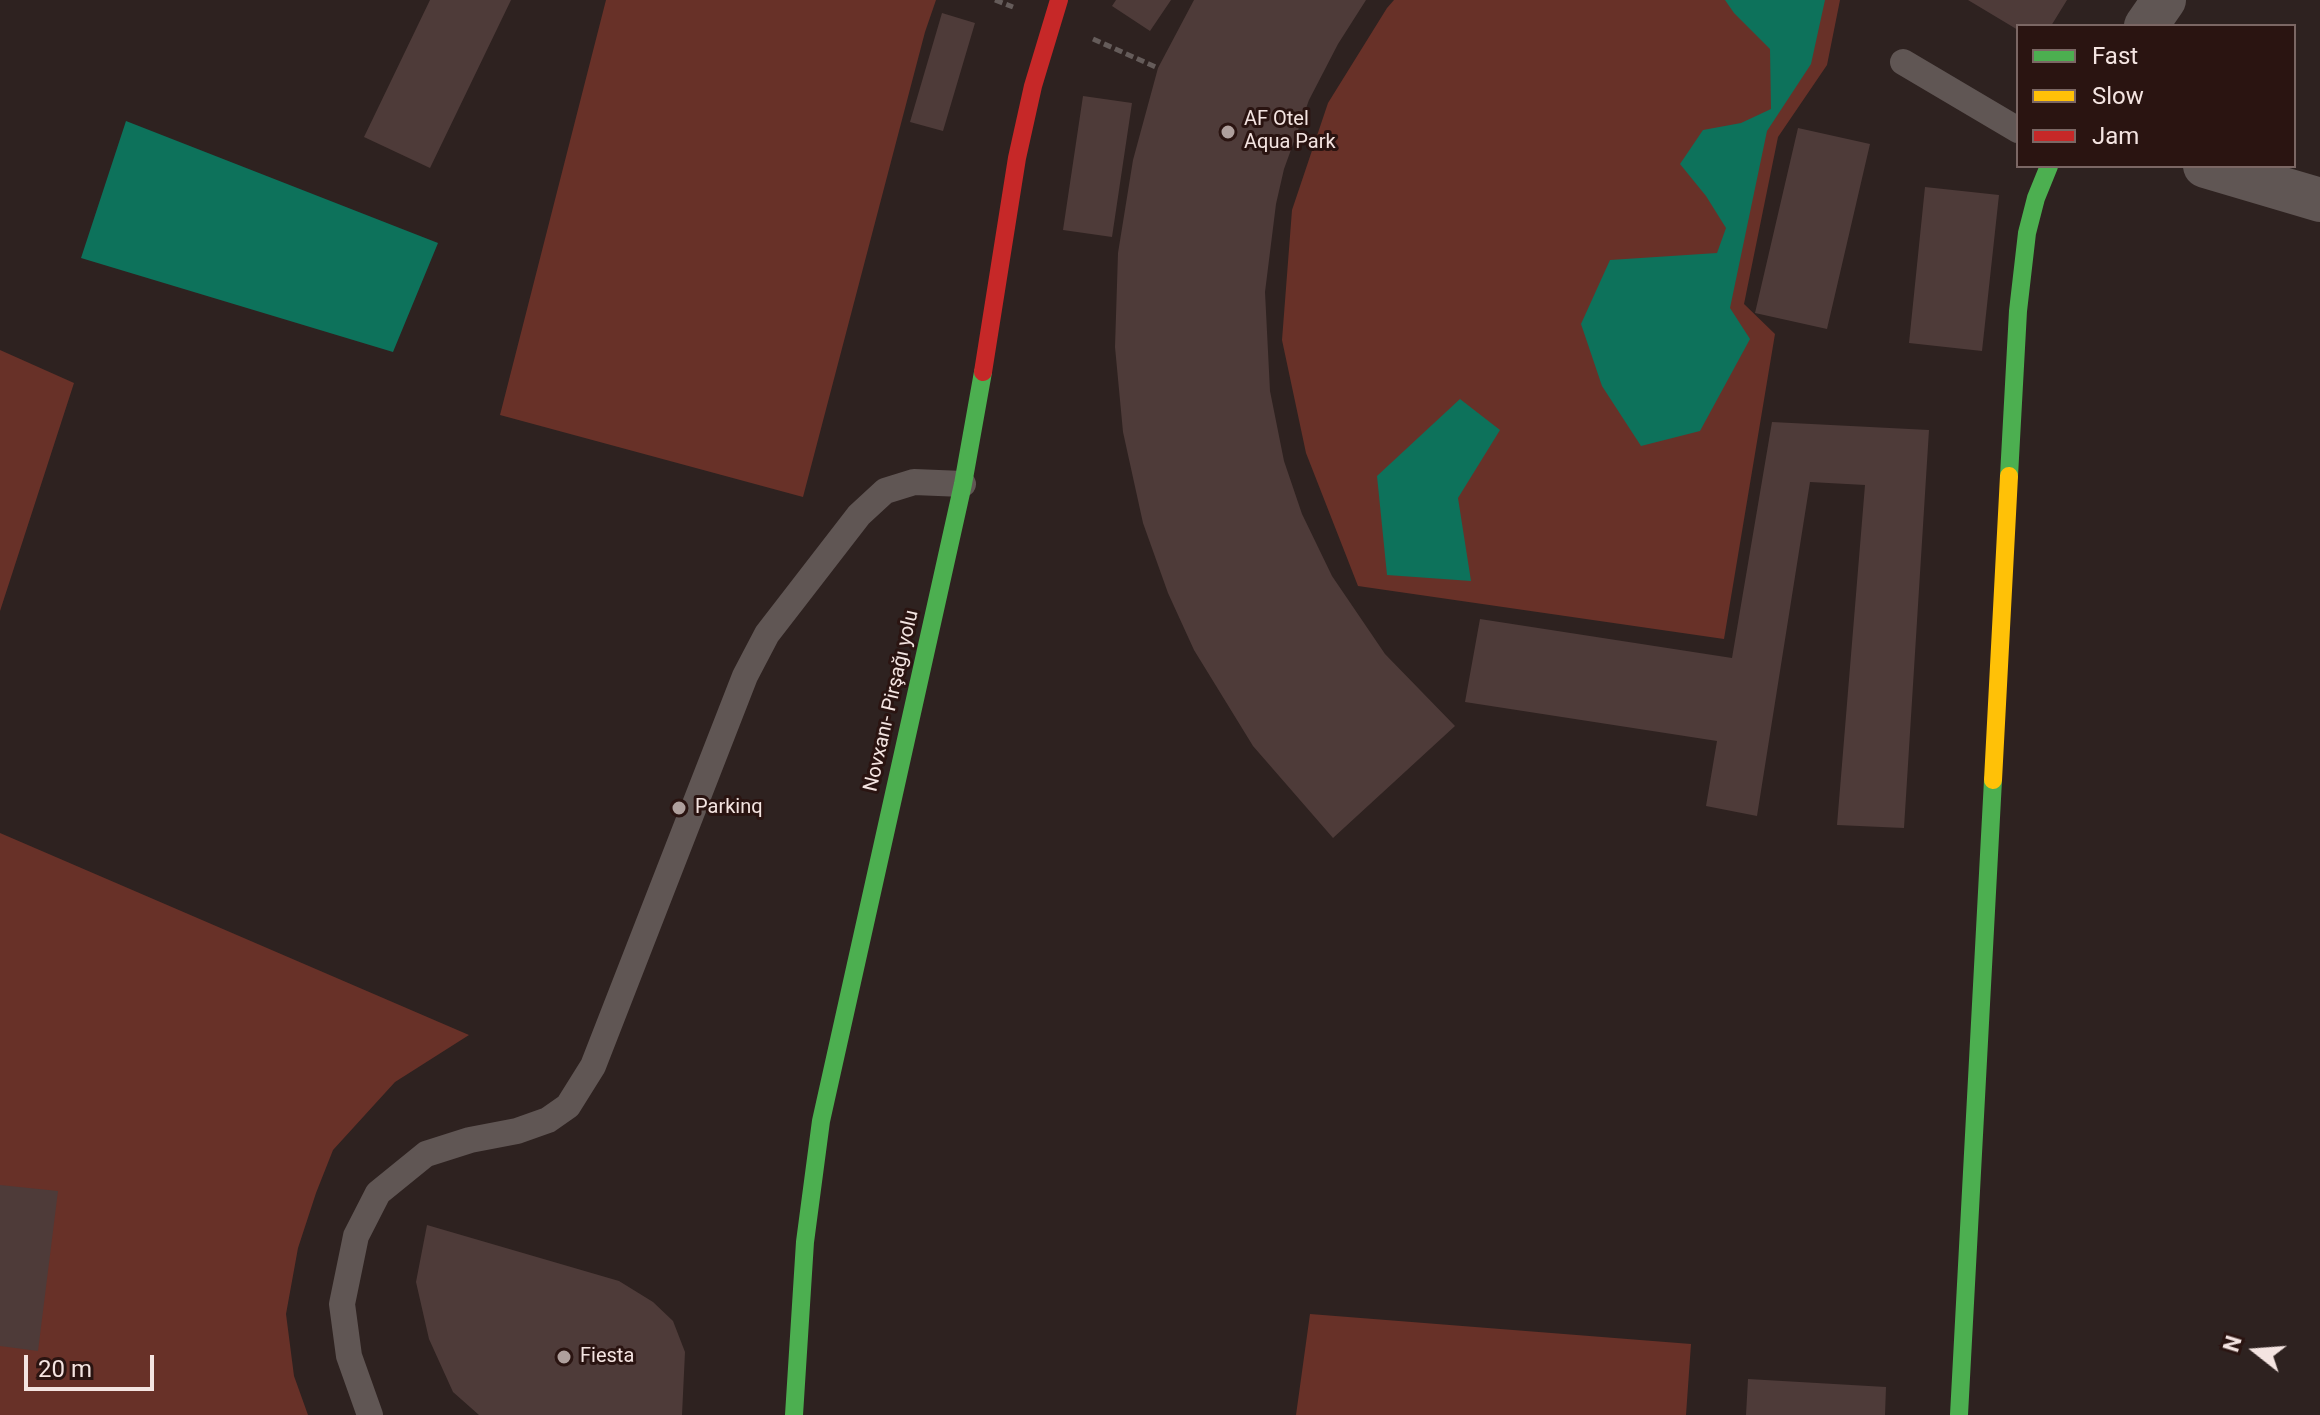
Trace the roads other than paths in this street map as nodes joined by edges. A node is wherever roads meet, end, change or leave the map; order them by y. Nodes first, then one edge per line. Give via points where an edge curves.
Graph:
1 (1059, 0) edge
2 (2164, 0) edge
3 (2147, 24) edge
4 (1903, 62) dead end
5 (2016, 129) edge
6 (2048, 168) edge
7 (2212, 168) edge
8 (2320, 200) edge
9 (963, 484) junction
10 (370, 1415) edge
11 (794, 1415) edge
12 (1959, 1415) edge

1 - 9 main road, Novxanı- Pirşağı yolu via 1017,158
2 - 3 street
4 - 5 lane
6 - 12 main road via 2027,233 2018,311
7 - 8 street
9 - 10 lane via 914,482 885,491 859,515 767,634 745,676 593,1066 568,1106 517,1131 426,1154 378,1193 356,1236 342,1304 349,1356
9 - 11 main road, Novxanı- Pirşağı yolu via 821,1121 805,1242

